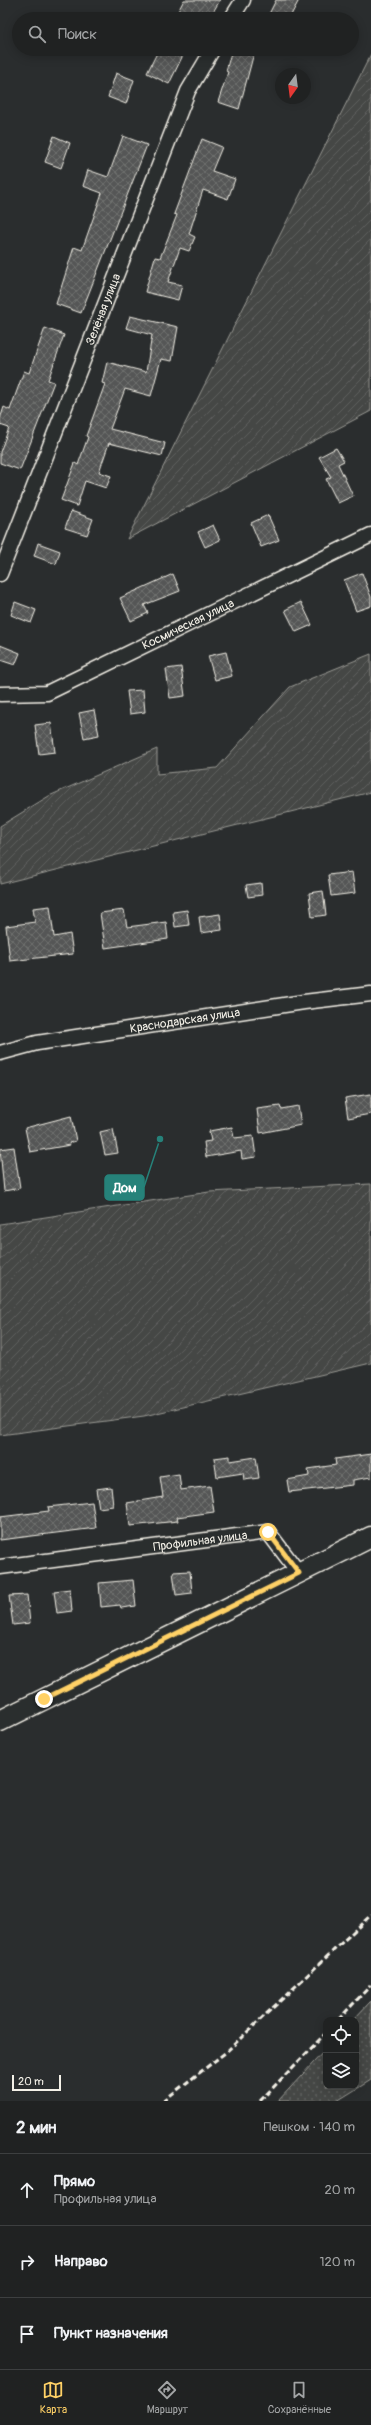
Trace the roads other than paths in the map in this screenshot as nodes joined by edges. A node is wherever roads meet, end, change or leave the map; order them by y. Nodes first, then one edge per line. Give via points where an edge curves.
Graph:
1 (243, 0) edge
2 (235, 12) edge
3 (209, 56) edge
4 (371, 535) edge
5 (0, 574) edge
6 (0, 694) edge
7 (371, 994) edge
8 (0, 1053) edge
9 (371, 1536) edge
10 (0, 1567) edge
11 (299, 1573) junction
12 (0, 1721) edge

1 - 2 street
3 - 5 street, Зелёная улица via 188,91
4 - 6 street, Космическая улица via 47,693
7 - 8 street, Краснодарская улица via 45,1042
9 - 11 main road
10 - 11 street, Профильная улица via 268,1532
11 - 12 main road

